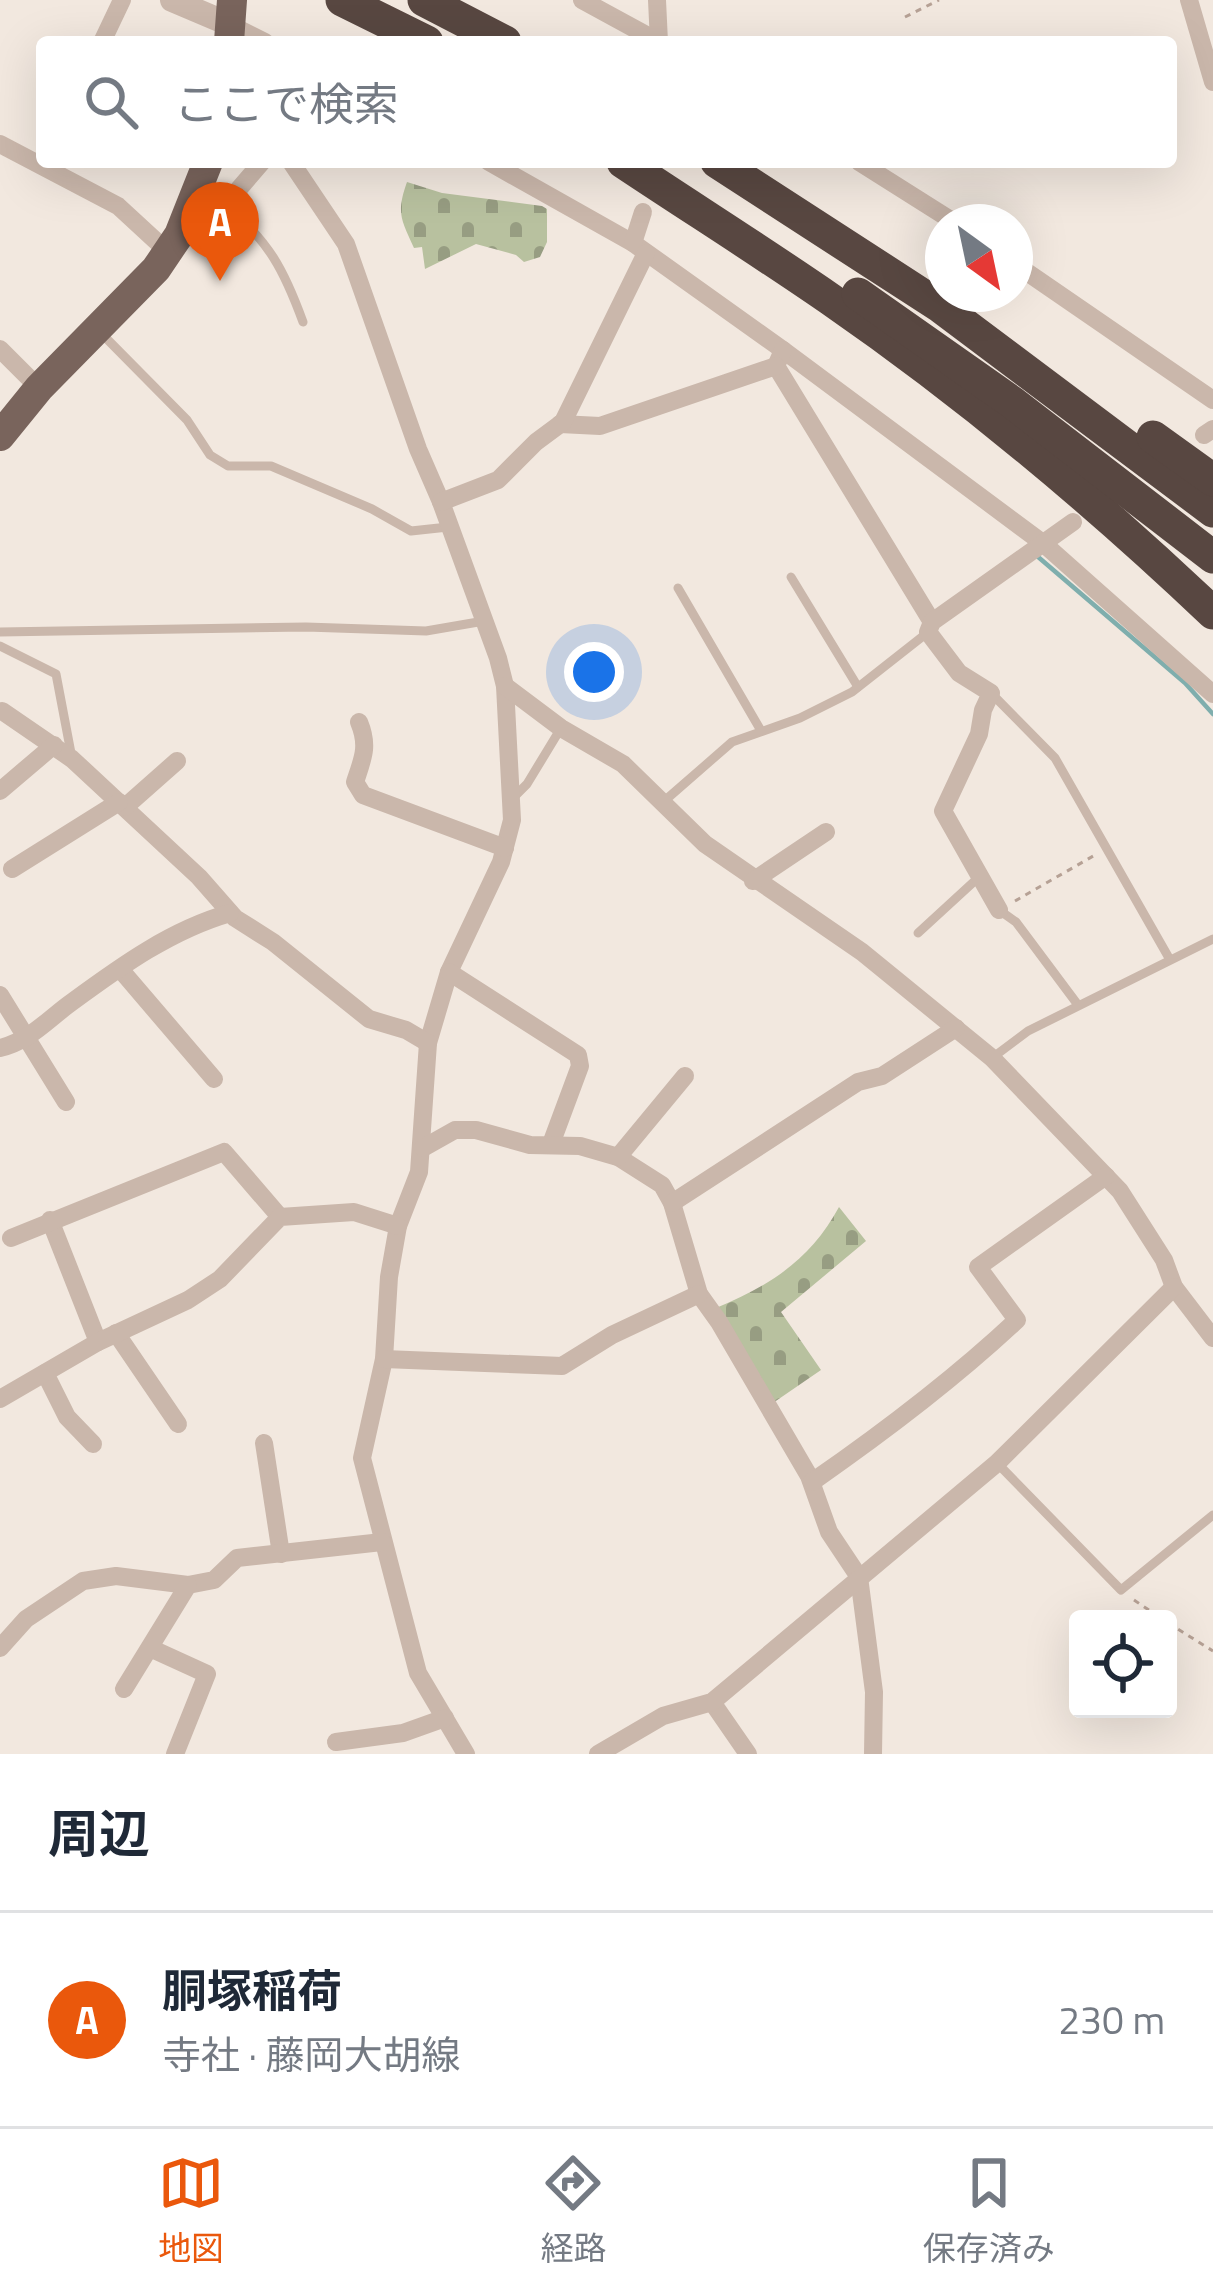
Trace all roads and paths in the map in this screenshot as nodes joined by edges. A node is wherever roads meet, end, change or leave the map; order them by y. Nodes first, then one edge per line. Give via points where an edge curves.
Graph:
1 (122, 0) edge
2 (172, 0) edge
3 (342, 0) edge
4 (424, 0) edge
5 (450, 0) edge
6 (582, 0) edge
7 (657, 0) edge
8 (939, 0) edge
9 (1189, 0) edge
10 (904, 17) dead end
11 (231, 22) edge
12 (96, 36) edge
13 (415, 36) edge
14 (493, 36) edge
15 (518, 36) edge
16 (648, 36) edge
17 (659, 36) edge
18 (1213, 82) edge
19 (0, 144) edge
20 (36, 158) edge
21 (60, 168) edge
22 (205, 168) edge
23 (257, 168) edge
24 (295, 168) edge
25 (500, 168) edge
26 (632, 168) edge
27 (657, 168) edge
28 (727, 168) edge
29 (744, 168) edge
30 (868, 168) edge
31 (926, 204) edge
32 (225, 205) junction
33 (643, 212) dead end
34 (640, 248) junction
35 (168, 252) junction
36 (1033, 276) edge
37 (925, 283) edge
38 (969, 312) edge
39 (303, 322) dead end
40 (97, 329) junction
41 (0, 350) edge
42 (779, 358) junction
43 (39, 388) junction
44 (1213, 400) edge
45 (560, 424) junction
46 (0, 436) edge
47 (1213, 480) edge
48 (442, 502) junction
49 (1213, 511) edge
50 (1073, 522) dead end
51 (448, 527) junction
52 (1044, 544) junction
53 (1213, 557) edge
54 (791, 577) dead end
55 (678, 588) dead end
56 (1213, 613) edge
57 (484, 621) junction
58 (930, 627) junction
59 (0, 632) edge
60 (0, 646) edge
61 (505, 686) junction
62 (858, 687) junction
63 (991, 693) junction
64 (1213, 694) edge
65 (2, 711) edge
66 (358, 722) dead end
67 (561, 728) junction
68 (760, 729) junction
69 (54, 745) junction
70 (72, 759) junction
71 (177, 761) dead end
72 (0, 791) edge
73 (513, 798) junction
74 (662, 803) junction
75 (122, 805) junction
76 (826, 832) dead end
77 (505, 848) junction
78 (1107, 848) junction
79 (12, 869) dead end
80 (979, 877) junction
81 (753, 881) junction
82 (1000, 910) junction
83 (230, 913) junction
84 (918, 933) dead end
85 (1213, 939) edge
86 (1169, 958) junction
87 (120, 969) junction
88 (449, 972) junction
89 (0, 995) edge
90 (1078, 1005) junction
91 (956, 1028) junction
92 (27, 1039) junction
93 (428, 1042) junction
94 (0, 1048) edge
95 (992, 1058) junction
96 (685, 1076) dead end
97 (214, 1079) dead end
98 (66, 1102) dead end
99 (551, 1144) junction
100 (423, 1148) junction
101 (618, 1157) junction
102 (1106, 1176) junction
103 (672, 1203) junction
104 (280, 1217) junction
105 (50, 1220) junction
106 (398, 1226) junction
107 (11, 1238) dead end
108 (1174, 1287) junction
109 (699, 1294) junction
110 (107, 1338) junction
111 (1213, 1338) edge
112 (384, 1359) junction
113 (45, 1373) junction
114 (0, 1399) edge
115 (178, 1424) dead end
116 (264, 1443) dead end
117 (93, 1444) dead end
118 (997, 1463) junction
119 (812, 1481) junction
120 (1213, 1516) edge
121 (382, 1542) junction
122 (281, 1554) junction
123 (859, 1576) junction
124 (188, 1585) junction
125 (1121, 1590) junction
126 (1149, 1610) edge
127 (1177, 1628) edge
128 (0, 1648) edge
129 (150, 1648) junction
130 (1213, 1651) edge
131 (124, 1690) dead end
132 (712, 1702) junction
133 (445, 1718) junction
134 (336, 1742) dead end
135 (175, 1754) edge
136 (466, 1754) edge
137 (598, 1754) edge
138 (748, 1754) edge
139 (873, 1754) edge

1 - 12 street
2 - 11 street
3 - 13 highway
4 - 14 highway
5 - 15 highway
6 - 16 street
7 - 17 street
8 - 10 path
9 - 18 street
19 - 20 street
21 - 35 street via 82,177
22 - 35 main road
23 - 32 street
24 - 48 street via 346,244
25 - 34 street
26 - 56 highway via 920,367
27 - 53 highway via 916,333
28 - 49 highway via 941,307
29 - 37 highway
30 - 31 street
32 - 35 street
32 - 39 lane via 276,257
33 - 34 street
34 - 42 street
34 - 45 street
35 - 40 main road
36 - 44 street
38 - 47 highway
40 - 43 main road
40 - 51 lane via 228,466 272,466 411,531
41 - 43 street
42 - 45 street via 601,426
42 - 52 street
42 - 58 street
43 - 46 main road
45 - 48 street via 498,480
48 - 51 street
50 - 52 street
51 - 57 street
52 - 58 street
52 - 64 street
54 - 62 lane
55 - 68 lane
57 - 59 lane via 426,631
57 - 61 street
58 - 62 lane
58 - 63 street via 958,673
60 - 70 lane via 56,674
61 - 67 street
61 - 73 street
62 - 68 lane
63 - 78 lane via 1055,758
63 - 80 street via 943,811
65 - 69 street
66 - 77 street via 366,738 356,782 363,795
67 - 73 lane
67 - 74 street via 622,764
68 - 74 lane via 711,758
69 - 70 street
69 - 72 street
70 - 75 street
71 - 75 street
73 - 77 street
74 - 81 street
75 - 79 street
75 - 83 street
76 - 81 street
77 - 88 street
78 - 82 path
78 - 86 lane
80 - 82 street
80 - 84 lane
81 - 91 street via 862,952
82 - 90 lane
83 - 87 street via 187,925
83 - 93 street via 369,1019
85 - 86 lane
86 - 90 lane
87 - 92 street
87 - 97 street
88 - 93 street
88 - 99 street via 578,1054
89 - 92 street
90 - 95 lane
91 - 95 street
91 - 103 street
92 - 94 street
92 - 98 street
93 - 100 street
95 - 102 street
96 - 101 street
99 - 100 street via 455,1130
99 - 101 street
100 - 106 street
101 - 103 street via 662,1185
102 - 108 street
102 - 119 street via 978,1267 1017,1320 898,1422
103 - 109 street
104 - 105 street via 224,1152
104 - 106 street via 355,1212
104 - 110 street via 220,1279
105 - 107 street
105 - 110 street
106 - 112 street
108 - 111 street
108 - 118 street
109 - 112 street via 562,1366
109 - 119 street
110 - 113 street
110 - 115 street
112 - 121 street via 362,1458
113 - 114 street
113 - 117 street via 67,1417
116 - 122 street
118 - 123 street
118 - 125 lane
119 - 123 street via 829,1532
120 - 125 lane
121 - 122 street
121 - 133 street via 418,1673
122 - 124 street via 237,1558 214,1580
123 - 132 street
123 - 139 street
124 - 128 street via 116,1576 82,1581 26,1619
124 - 129 street
125 - 126 path
127 - 130 path
129 - 131 street
129 - 135 street via 208,1674
132 - 137 street via 663,1716
132 - 138 street
133 - 134 street
133 - 136 street

